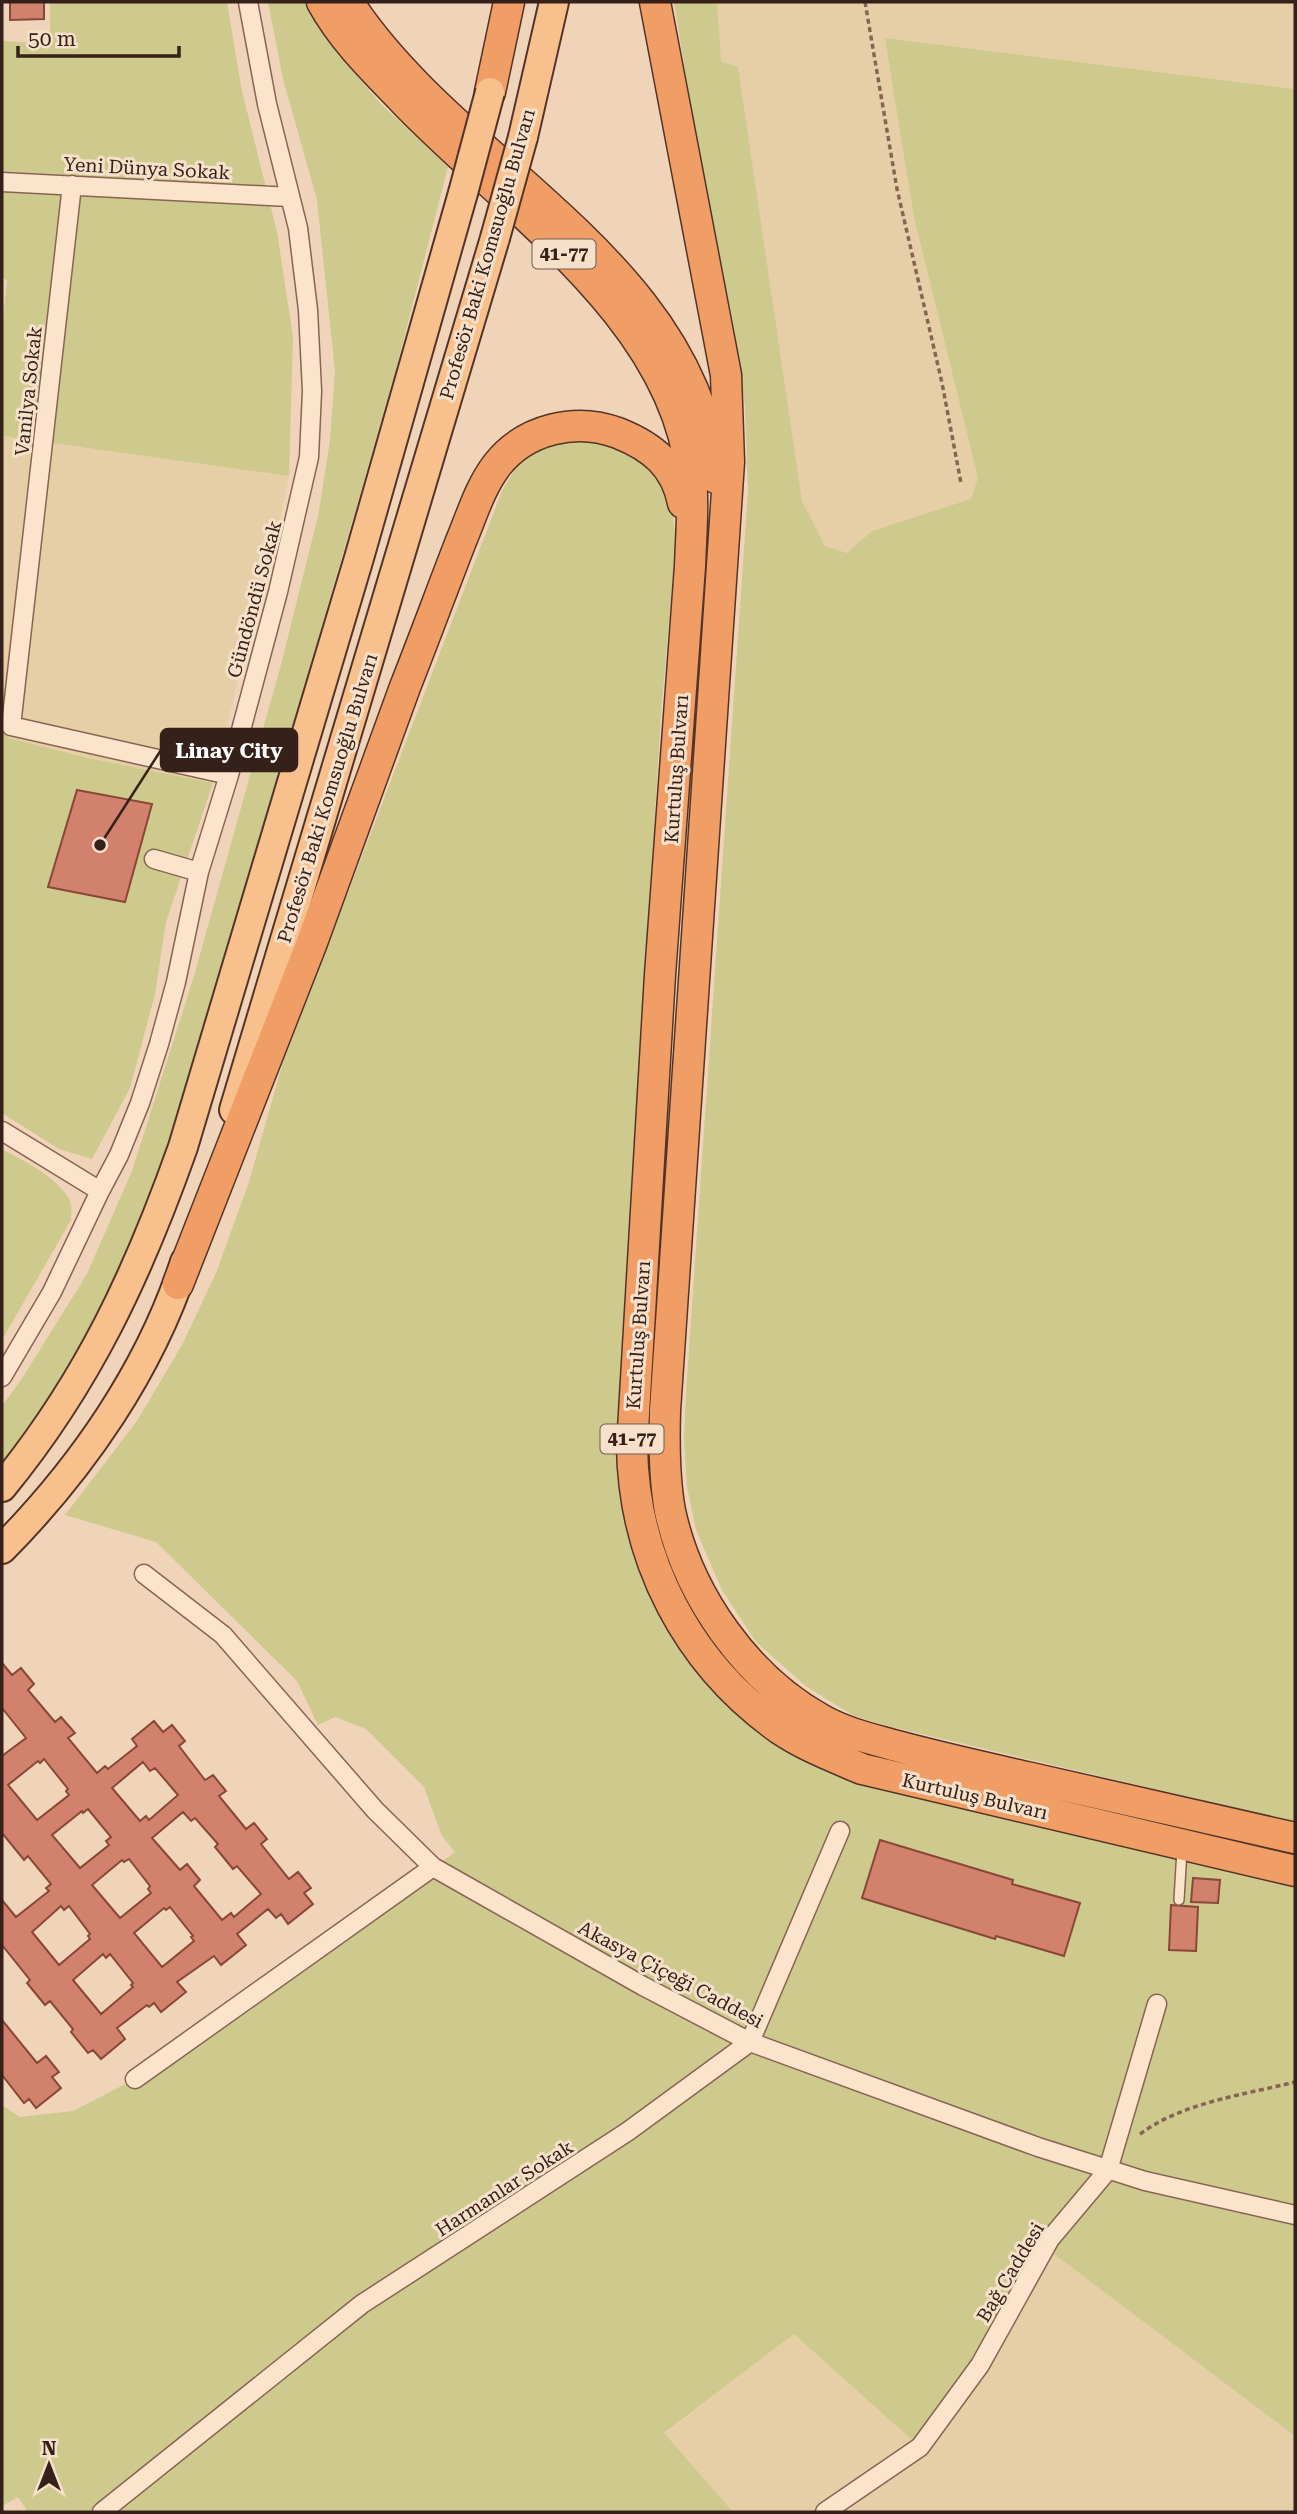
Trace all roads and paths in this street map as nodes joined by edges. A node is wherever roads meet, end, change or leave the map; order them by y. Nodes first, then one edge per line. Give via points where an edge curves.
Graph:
1 (248, 2) edge
2 (322, 2) edge
3 (348, 2) edge
4 (503, 2) edge
5 (509, 2) edge
6 (554, 2) edge
7 (655, 2) edge
8 (865, 2) edge
9 (490, 92) junction
10 (2, 182) edge
11 (72, 185) junction
12 (290, 197) junction
13 (961, 483) dead end
14 (690, 566) junction
15 (722, 570) junction
16 (229, 775) junction
17 (154, 859) dead end
18 (199, 872) junction
19 (2, 1131) edge
20 (100, 1191) junction
21 (178, 1284) junction
22 (2, 1377) edge
23 (2, 1487) edge
24 (2, 1549) edge
25 (144, 1574) dead end
26 (840, 1831) dead end
27 (1295, 1838) edge
28 (1182, 1844) junction
29 (433, 1867) junction
30 (1295, 1871) edge
31 (1179, 1900) dead end
32 (1157, 2004) dead end
33 (750, 2042) junction
34 (135, 2078) dead end
35 (1295, 2082) edge
36 (1108, 2169) junction
37 (1295, 2216) edge
38 (102, 2512) edge
39 (825, 2512) edge

1 - 12 street, Gündöndü Sokak
2 - 14 highway, 41-77 via 349,44 589,280 622,316 648,355 676,415 690,467
3 - 15 highway via 403,69 618,275 655,320 684,369 705,430 715,472
4 - 9 highway
5 - 9 highway, Profesör Baki Komsuoğlu Bulvarı
6 - 21 main road, Profesör Baki Komsuoğlu Bulvarı, bridge via 495,238
7 - 15 highway, 41-77 via 726,375 729,462
8 - 13 path via 897,189
9 - 23 main road, Profesör Baki Komsuoğlu Bulvarı, bridge via 359,558 167,1193 118,1310 63,1406
10 - 11 street, Yeni Dünya Sokak
11 - 12 street, Yeni Dünya Sokak
11 - 16 street, Vanilya Sokak via 11,726
12 - 16 street, Gündöndü Sokak via 308,310 309,457 295,527
14 - 21 highway via 680,486 660,458 631,438 596,427 559,427 526,440 497,464 445,582 312,942
14 - 28 highway, Kurtuluş Bulvarı / 41-77 via 632,1447 636,1506 656,1574 676,1616 723,1680 782,1730 820,1751 862,1769
15 - 27 highway, Kurtuluş Bulvarı / 41-77 via 664,1432 670,1509 690,1569 711,1610 743,1654 779,1690 823,1720 921,1753
16 - 18 street, Gündöndü Sokak
17 - 18 street
18 - 20 street, Gündöndü Sokak via 159,1044 140,1104
19 - 20 street
20 - 22 street, Gündöndü Sokak via 52,1292
21 - 24 main road, Profesör Baki Komsuoğlu Bulvarı via 162,1325 102,1428
25 - 29 street, Akasya Çiçeği Caddesi via 223,1635 374,1811
26 - 33 street
28 - 30 highway, Kurtuluş Bulvarı / 41-77
28 - 31 lane
29 - 33 street, Akasya Çiçeği Caddesi
29 - 34 street
32 - 36 street, Bağ Caddesi
33 - 36 street, Akasya Çiçeği Caddesi
33 - 38 street, Harmanlar Sokak via 627,2132 362,2304
35 - 36 path via 1188,2109 1157,2122
36 - 37 street, Akasya Çiçeği Caddesi
36 - 39 street, Bağ Caddesi via 1050,2239 980,2364 920,2446

